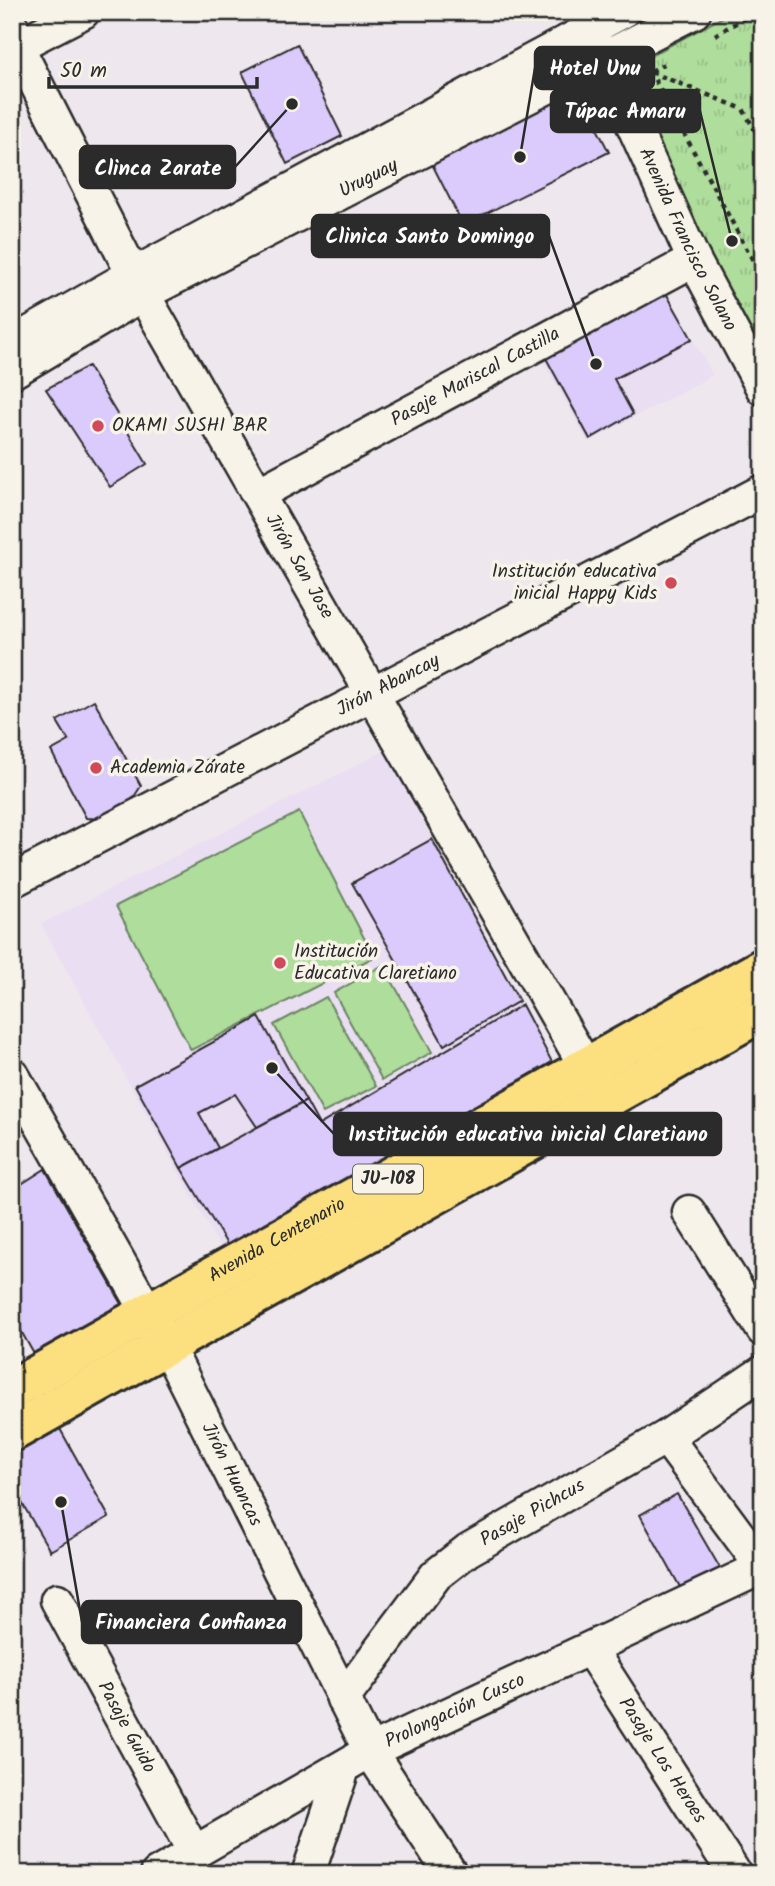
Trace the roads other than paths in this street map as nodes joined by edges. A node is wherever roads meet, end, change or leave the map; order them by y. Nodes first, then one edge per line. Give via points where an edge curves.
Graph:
1 (83, 12) edge
2 (622, 12) edge
3 (694, 12) edge
4 (584, 21) edge
5 (15, 37) edge
6 (604, 60) junction
7 (694, 260) junction
8 (138, 284) junction
9 (12, 343) edge
10 (12, 372) edge
11 (763, 389) edge
12 (763, 491) edge
13 (258, 494) junction
14 (371, 696) junction
15 (12, 881) edge
16 (763, 968) edge
17 (763, 1011) edge
18 (586, 1067) junction
19 (12, 1074) edge
20 (604, 1100) junction
21 (689, 1212) dead end
22 (157, 1328) junction
23 (763, 1329) edge
24 (763, 1372) edge
25 (12, 1389) edge
26 (12, 1432) edge
27 (666, 1437) junction
28 (763, 1567) edge
29 (57, 1600) dead end
30 (590, 1650) junction
31 (343, 1699) junction
32 (370, 1751) junction
33 (343, 1769) junction
34 (195, 1854) junction
35 (157, 1874) edge
36 (308, 1874) edge
37 (451, 1874) edge
38 (735, 1874) edge

1 - 5 street
2 - 4 street, Uruguay
3 - 6 street, Uruguay
4 - 6 street, Avenida Francisco Solano
4 - 8 street, Uruguay
5 - 8 street, Jirón San Jose
6 - 7 street, Avenida Francisco Solano
6 - 8 street, Uruguay
7 - 11 street, Avenida Francisco Solano
7 - 13 street, Pasaje Mariscal Castilla
8 - 9 street, Uruguay
8 - 10 street, Uruguay
8 - 13 street, Jirón San Jose
12 - 14 street, Jirón Abancay
13 - 14 street, Jirón San Jose
14 - 15 street, Jirón Abancay
14 - 18 street, Jirón San Jose
16 - 18 main road, Avenida Centenario / JU-108
17 - 20 main road, Avenida Centenario / JU-108
18 - 20 street, Jirón San Jose
18 - 22 main road, Avenida Centenario / JU-108
19 - 22 street, Jirón Huancas
20 - 22 main road, Avenida Centenario / JU-108
21 - 23 street
22 - 25 main road, Avenida Centenario / JU-108
22 - 26 main road, Avenida Centenario / JU-108
22 - 31 street, Jirón Huancas
24 - 27 street, Pasaje Pichcus
27 - 28 street
27 - 31 street, Pasaje Pichcus via 468,1550 436,1575
28 - 30 street, Prolongación Cusco
29 - 34 street, Pasaje Guido
30 - 32 street, Prolongación Cusco
30 - 38 street, Pasaje Los Heroes
31 - 32 street, Jirón Huancas
32 - 33 street, Prolongación Cusco
32 - 37 street, Jirón Huancas
33 - 34 street, Prolongación Cusco
33 - 36 street
34 - 35 street, Prolongación Cusco

